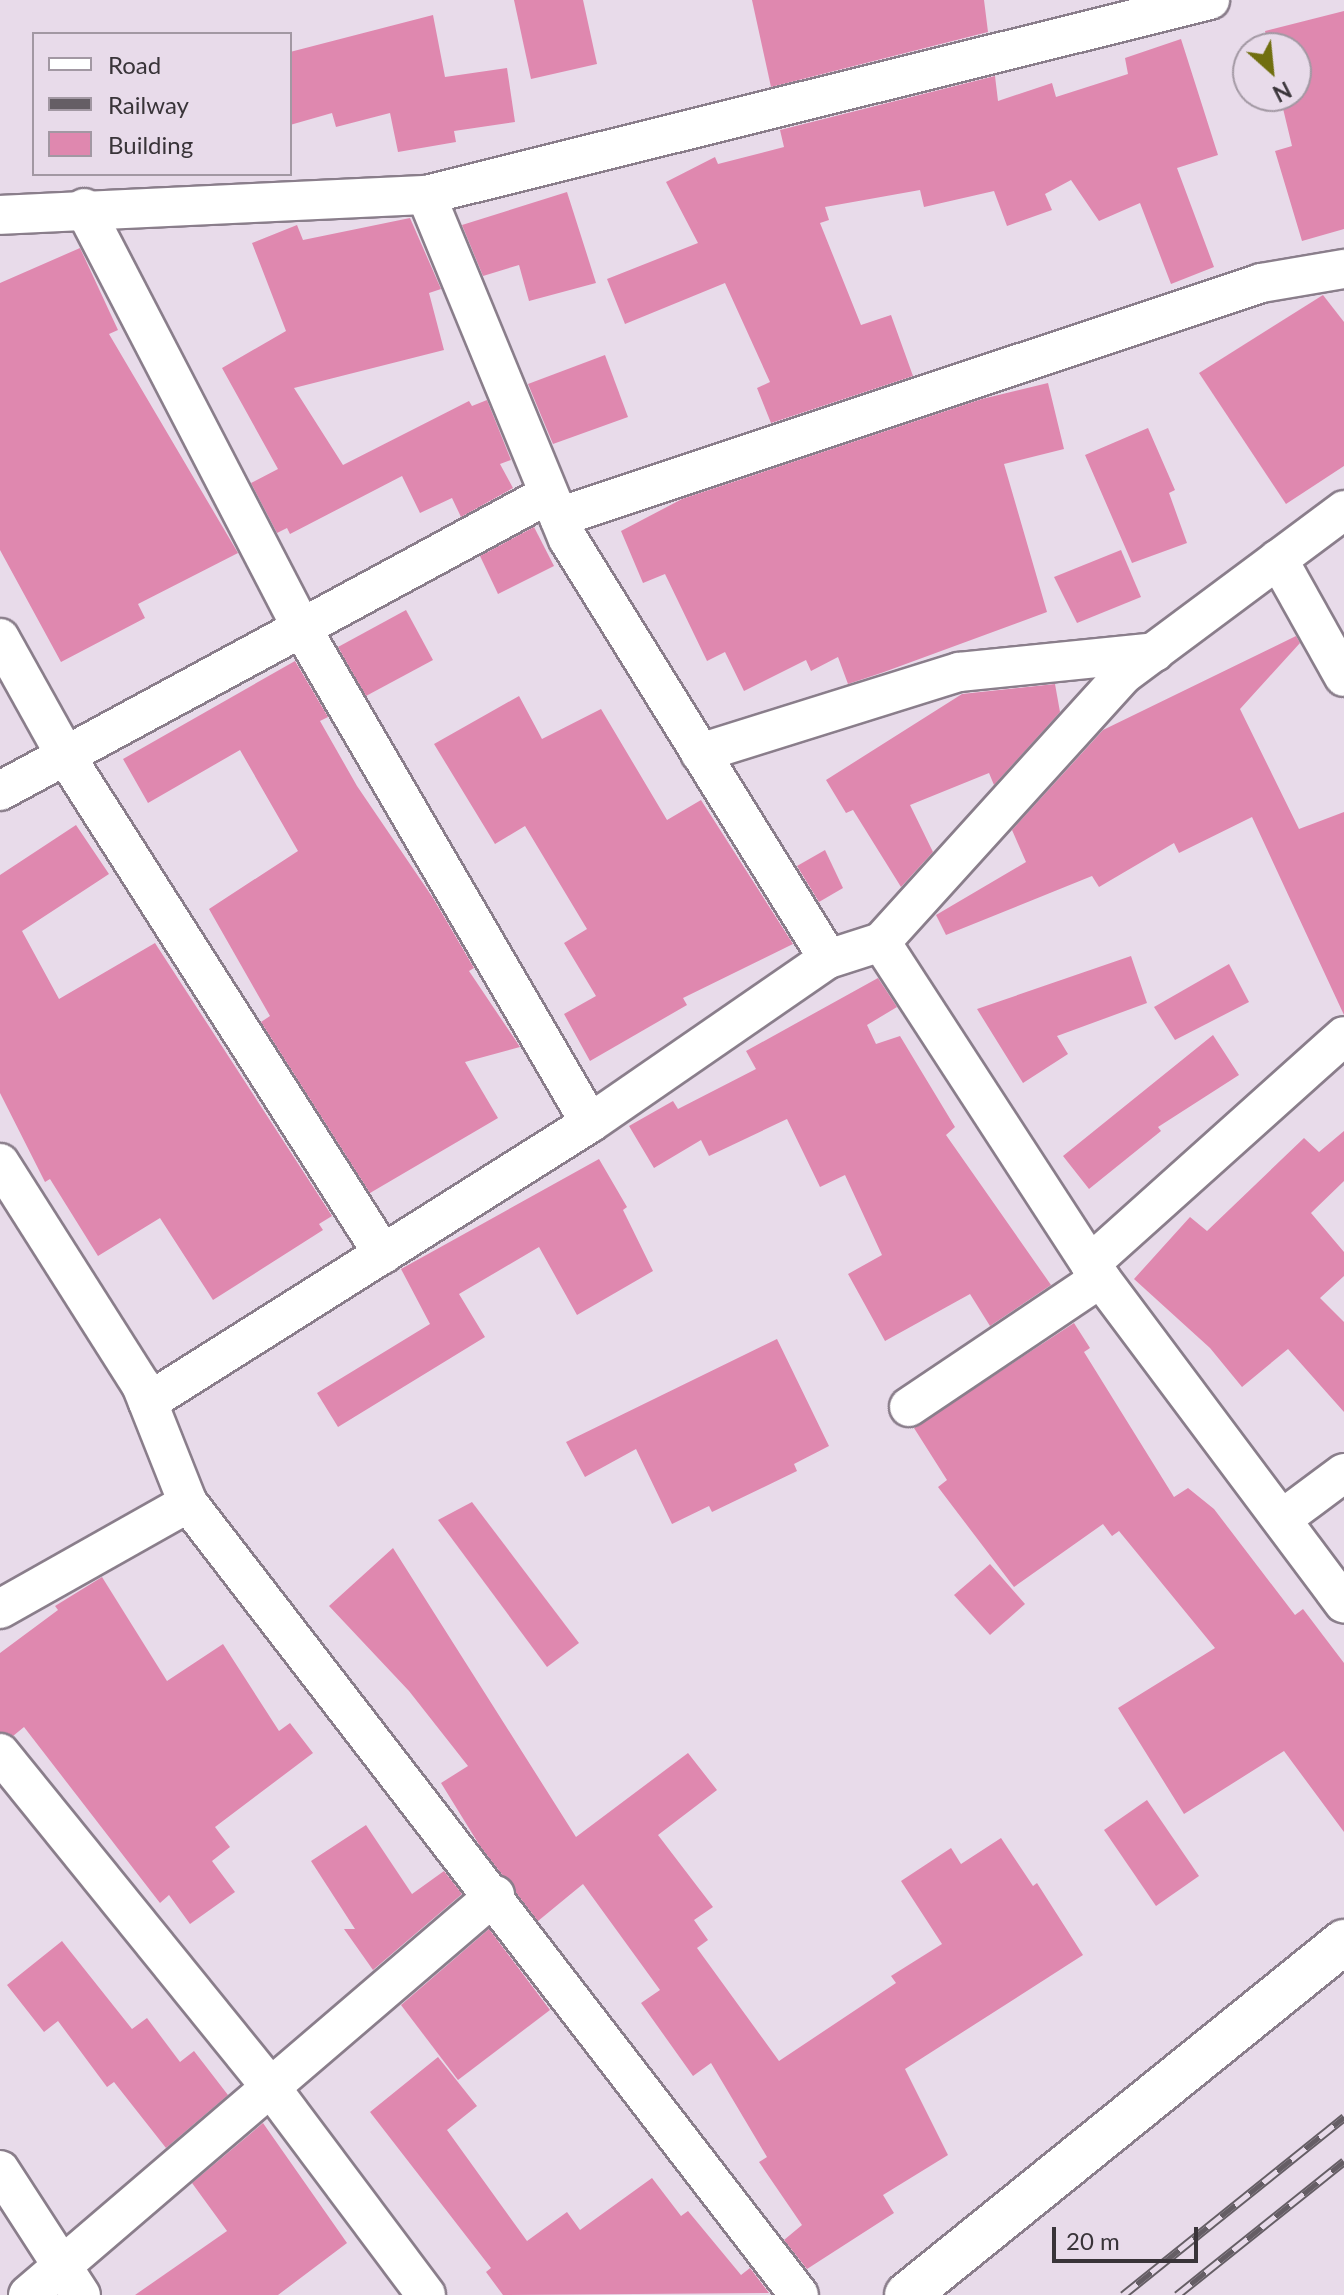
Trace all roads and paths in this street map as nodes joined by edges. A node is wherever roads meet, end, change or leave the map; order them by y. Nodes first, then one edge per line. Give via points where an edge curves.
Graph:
1 (1210, 0) edge
2 (426, 195) junction
3 (84, 208) junction
4 (0, 215) edge
5 (1344, 269) edge
6 (554, 506) junction
7 (1344, 510) edge
8 (1278, 559) junction
9 (301, 627) junction
10 (0, 638) edge
11 (1155, 652) junction
12 (1344, 677) edge
13 (700, 753) junction
14 (65, 755) junction
15 (0, 791) edge
16 (881, 942) junction
17 (828, 959) junction
18 (1344, 1036) edge
19 (590, 1123) junction
20 (0, 1163) edge
21 (383, 1254) junction
22 (1095, 1271) junction
23 (148, 1402) junction
24 (909, 1407) dead end
25 (1344, 1473) edge
26 (188, 1503) junction
27 (1282, 1519) junction
28 (1344, 1604) edge
29 (0, 1609) edge
30 (0, 1753) edge
31 (495, 1895) junction
32 (1344, 1942) edge
33 (272, 2089) junction
34 (0, 2170) edge
35 (72, 2281) edge
36 (28, 2295) edge
37 (426, 2295) edge
38 (799, 2295) edge
39 (907, 2295) edge

1 - 2 street
2 - 3 street
2 - 6 street
3 - 4 street
3 - 9 street
5 - 6 street via 1261,283
6 - 9 street
6 - 13 street
7 - 8 street
8 - 11 street
8 - 12 street
9 - 14 street
9 - 19 street
10 - 14 street
11 - 13 street via 959,672
11 - 16 street via 1123,675
13 - 17 street
14 - 15 street
14 - 21 street
16 - 17 street
16 - 22 street
17 - 19 street
18 - 22 street
19 - 21 street
20 - 23 street
21 - 23 street
22 - 24 street
22 - 27 street
23 - 26 street
25 - 27 street
26 - 29 street
26 - 31 street
27 - 28 street
30 - 33 street
31 - 33 street
31 - 38 street
32 - 39 street
33 - 35 street
33 - 37 street
34 - 35 street
35 - 36 street

